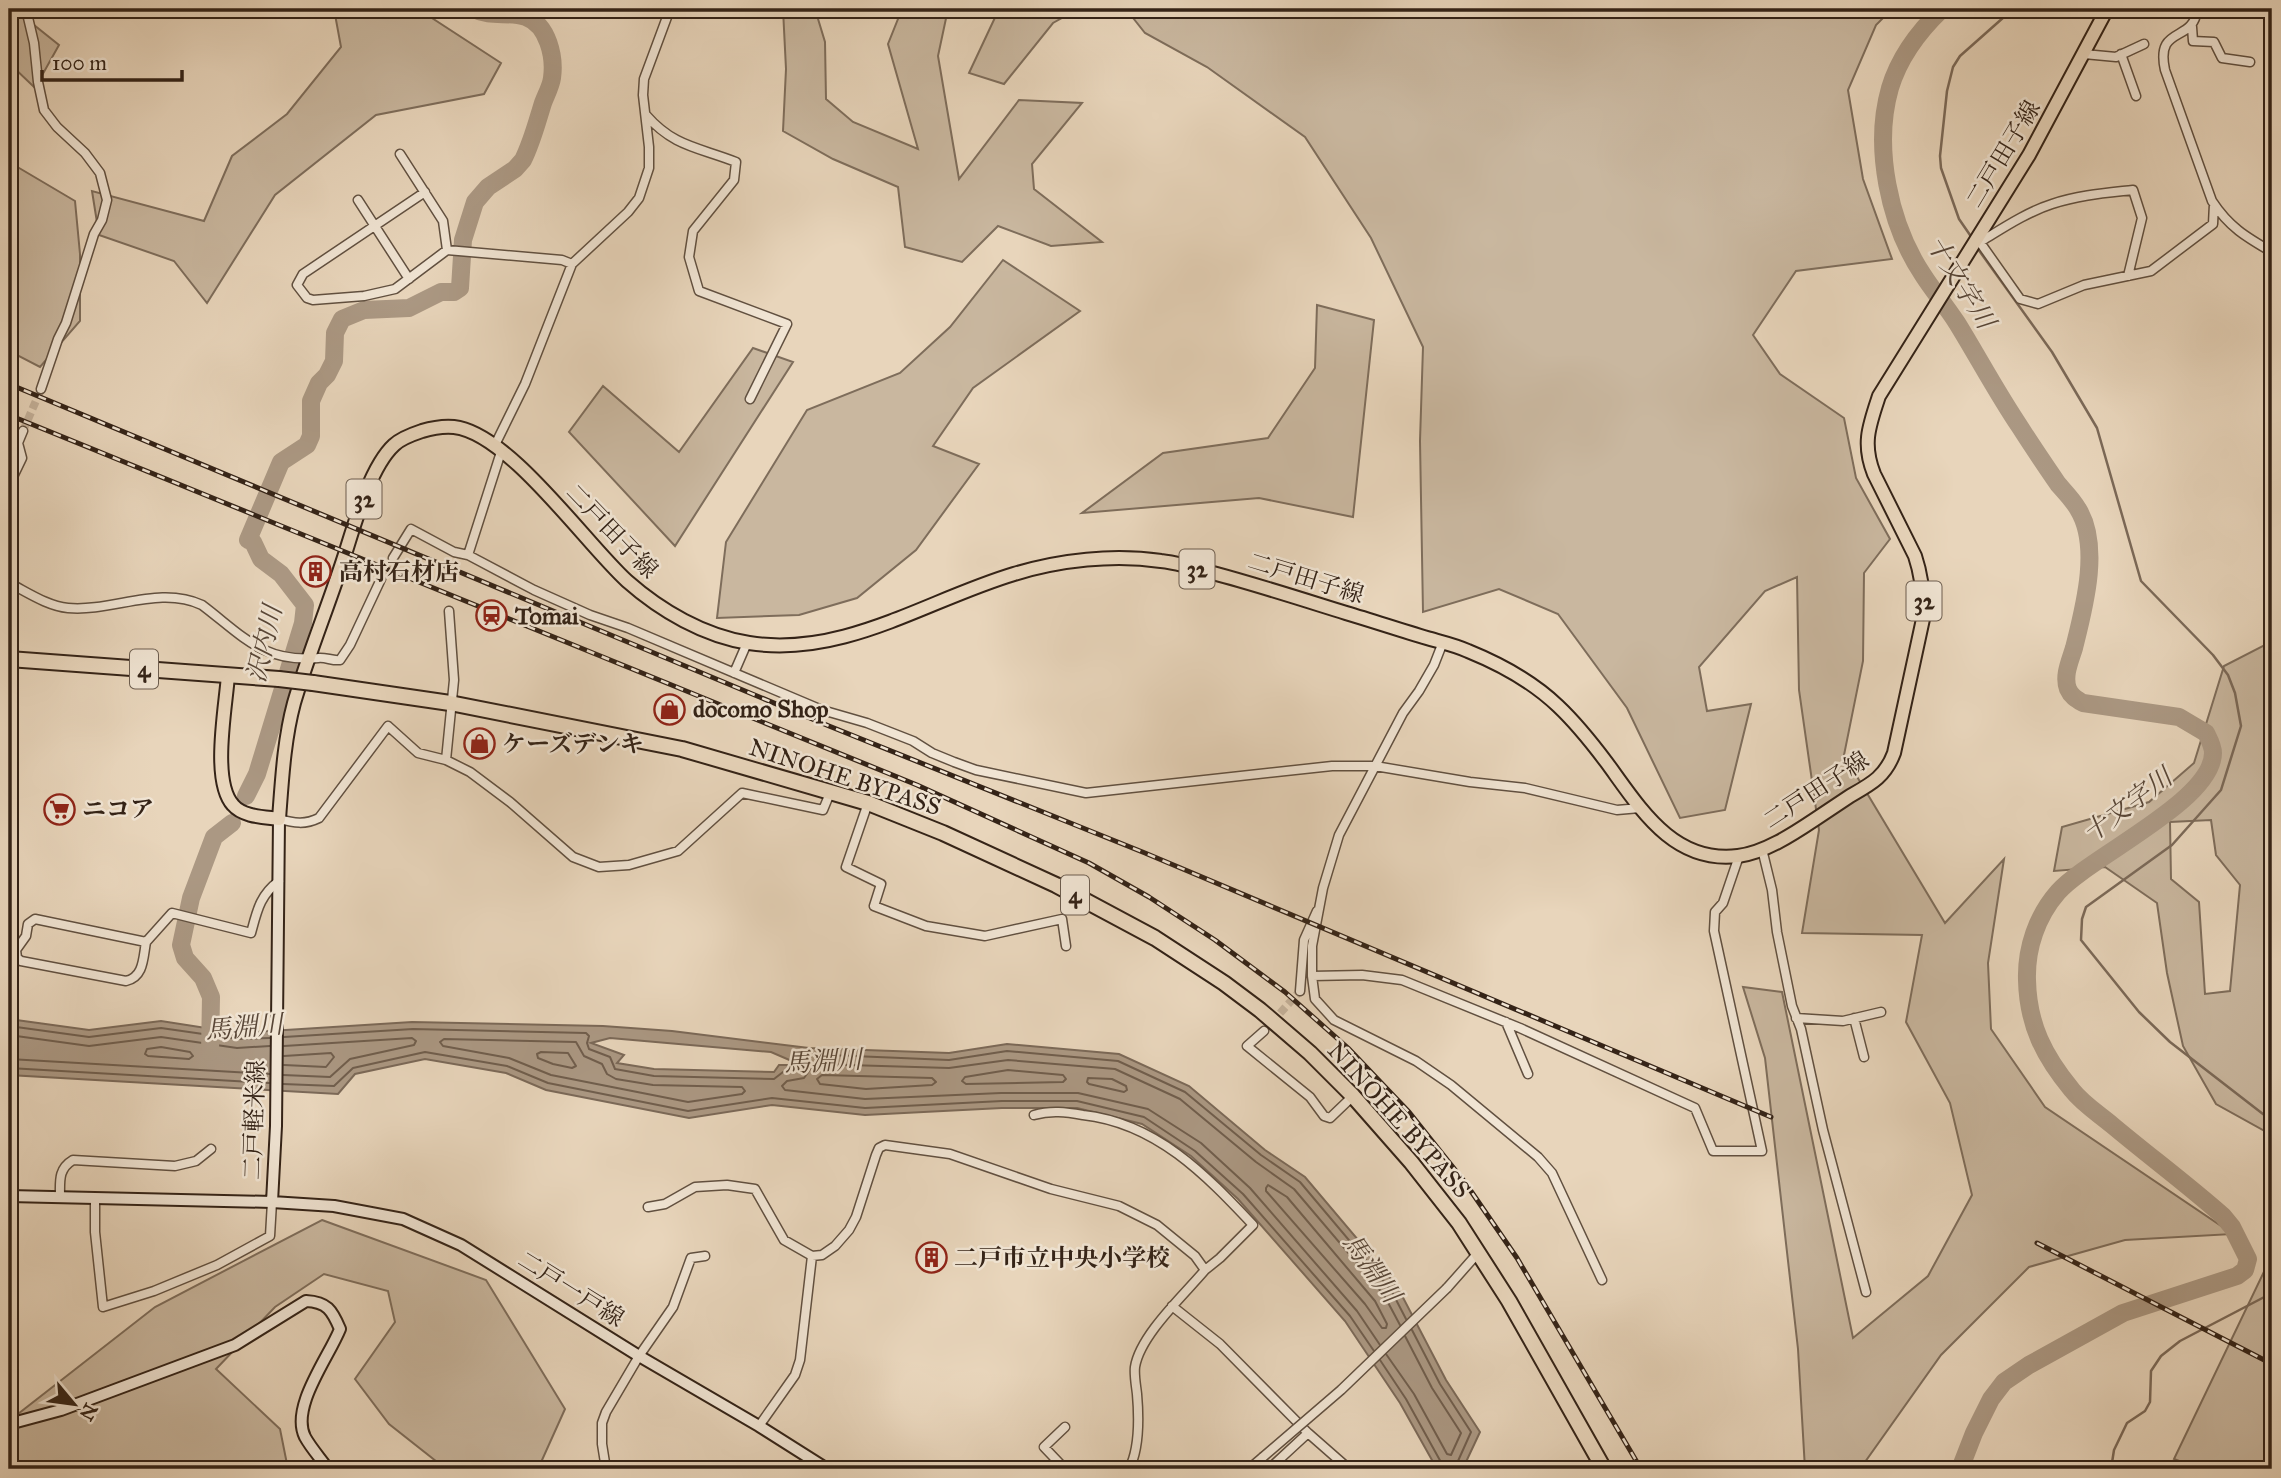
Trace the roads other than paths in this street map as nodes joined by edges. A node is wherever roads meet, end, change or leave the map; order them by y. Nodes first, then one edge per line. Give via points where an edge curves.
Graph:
1 (26, 9) edge
2 (670, 9) edge
3 (2108, 9) edge
4 (2197, 9) edge
5 (2192, 27) junction
6 (2144, 44) dead end
7 (2084, 54) junction
8 (2121, 54) junction
9 (2250, 62) dead end
10 (2136, 96) dead end
11 (646, 115) junction
12 (400, 153) dead end
13 (425, 192) junction
14 (358, 200) dead end
15 (2214, 204) junction
16 (375, 226) junction
17 (1979, 240) junction
18 (447, 250) junction
19 (2272, 252) edge
20 (572, 264) junction
21 (2128, 276) junction
22 (409, 279) junction
23 (41, 389) tunnel mouth
24 (750, 399) dead end
25 (23, 431) tunnel mouth
26 (498, 449) junction
27 (9, 485) edge
28 (468, 555) junction
29 (393, 558) tunnel mouth
30 (381, 579) tunnel mouth
31 (9, 583) edge
32 (449, 611) dead end
33 (1443, 642) junction
34 (747, 643) junction
35 (9, 659) edge
36 (308, 660) junction
37 (734, 673) junction
38 (228, 675) junction
39 (450, 703) junction
40 (446, 760) junction
41 (1375, 766) junction
42 (830, 793) junction
43 (868, 803) junction
44 (1640, 808) junction
45 (279, 819) junction
46 (1762, 849) junction
47 (1739, 856) junction
48 (279, 881) junction
49 (1320, 902) junction
50 (146, 942) junction
51 (1066, 946) dead end
52 (1312, 976) junction
53 (1300, 991) tunnel mouth
54 (1881, 1012) dead end
55 (1796, 1018) junction
56 (1854, 1018) junction
57 (1506, 1022) junction
58 (1264, 1031) tunnel mouth
59 (1864, 1057) dead end
60 (1528, 1074) dead end
61 (1353, 1096) junction
62 (1034, 1115) dead end
63 (211, 1149) dead end
64 (9, 1196) edge
65 (60, 1197) junction
66 (95, 1198) junction
67 (272, 1202) junction
68 (648, 1207) dead end
69 (1478, 1253) junction
70 (705, 1256) dead end
71 (812, 1256) junction
72 (1205, 1270) junction
73 (1602, 1280) dead end
74 (1866, 1292) dead end
75 (1172, 1306) junction
76 (639, 1356) junction
77 (9, 1424) edge
78 (759, 1426) junction
79 (1065, 1427) dead end
80 (1308, 1433) junction
81 (328, 1469) edge
82 (606, 1469) edge
83 (827, 1469) edge
84 (1065, 1469) edge
85 (1129, 1469) edge
86 (1249, 1469) edge
87 (1269, 1469) edge
88 (1349, 1469) edge
89 (1604, 1469) edge

1 - 23 street via 44,110 100,173 107,200
2 - 11 street via 644,79
3 - 7 main road, 二戸田子線 / 32
4 - 5 street
5 - 9 street via 2193,41 2214,42 2222,58
5 - 15 street via 2171,38 2162,56
6 - 8 street
7 - 8 street
7 - 17 main road, 二戸田子線 / 32
8 - 10 street
11 - 20 street via 649,168 639,198
11 - 24 street via 670,138 736,162 734,180 693,231 689,257 699,291 787,324
12 - 13 street
13 - 16 street
13 - 18 street via 443,221
14 - 16 street
15 - 19 street via 2234,228
15 - 21 street via 2213,224 2151,271
16 - 22 street
16 - 22 street via 303,274 297,285 313,300 364,296 395,289
17 - 21 street via 2020,299 2038,304 2084,285
17 - 21 street via 2051,204 2133,190 2142,219
17 - 46 main road, 二戸田子線 / 32 via 1879,397 1867,434 1868,460 1915,556 1924,599 1894,753 1889,767 1873,784
18 - 20 street
18 - 22 street
20 - 26 street
25 - 27 street via 18,443 22,458
26 - 28 street
26 - 34 main road, 二戸田子線 / 32 via 653,602 685,621
26 - 36 main road, 二戸田子線 / 32 via 453,427 416,433 393,446 359,510
28 - 29 street via 411,529
28 - 37 street via 590,615
30 - 36 street via 340,660
31 - 36 street via 53,605 70,608 160,597 191,600 265,652
32 - 39 street via 454,680
33 - 34 main road, 二戸田子線 / 32 via 1167,561 1107,558 1010,575 877,627 817,643
33 - 41 street
33 - 44 main road, 二戸田子線 / 32 via 1501,666 1556,704
34 - 37 street
35 - 38 highway, NINOHE BYPASS / 4
36 - 45 main road, 二戸田子線 / 32 via 293,708
37 - 41 street via 976,770 1086,793 1332,766
38 - 39 highway, NINOHE BYPASS / 4, bridge
38 - 45 main road via 223,790 243,812
39 - 40 street
39 - 42 highway, NINOHE BYPASS / 4 via 682,749
40 - 42 street via 510,802 573,857 599,867 678,851 742,793 823,810
40 - 45 street via 418,753 388,726 319,818 298,824
41 - 44 street via 1525,788 1617,810
41 - 49 street via 1339,835
42 - 43 highway, NINOHE BYPASS / 4
43 - 51 street via 846,867 881,884 874,906 926,926 985,936 1062,919
43 - 61 highway, NINOHE BYPASS / 4 via 1056,885 1155,938 1260,1010
44 - 47 main road, 二戸田子線 / 32 via 1687,849
45 - 48 main road, 二戸軽米線
46 - 47 main road, 二戸田子線 / 32
46 - 55 street
47 - 57 street via 1723,903 1715,912 1714,931 1762,1151 1713,1151 1695,1108
48 - 50 street via 260,901 251,933 172,913
48 - 67 main road, 二戸軽米線
49 - 52 street
49 - 53 street via 1304,940
50 - 50 street via 35,919 16,950 21,961 126,981 139,975
52 - 57 street via 1402,980
52 - 73 street via 1315,999 1334,1020 1416,1061 1538,1157 1552,1173
54 - 56 street
55 - 56 street
55 - 74 street
56 - 59 street
57 - 60 street
58 - 61 street via 1247,1046 1310,1097 1324,1116 1329,1118
61 - 69 highway, NINOHE BYPASS / 4 via 1460,1223
62 - 72 street via 1049,1111 1094,1116 1135,1128 1175,1151 1214,1184 1253,1225
63 - 65 street via 196,1161 175,1166 73,1160 60,1174
64 - 65 main road, 二戸軽米線
65 - 66 main road, 二戸軽米線
66 - 67 main road, 二戸軽米線
66 - 67 street via 103,1307 217,1265 270,1236
67 - 76 main road, 二戸一戸線 via 334,1206 403,1219 461,1245
68 - 71 street via 695,1187 755,1189 784,1240
69 - 86 street, bridge via 1341,1390
69 - 89 highway, NINOHE BYPASS / 4
70 - 76 street via 691,1258 673,1307
71 - 72 street via 835,1246 849,1230 879,1148 885,1145 950,1154 1051,1189 1119,1206 1157,1225
71 - 78 street via 795,1375
72 - 75 street
75 - 80 street via 1220,1344
75 - 85 street via 1135,1366 1138,1415
76 - 78 main road, 二戸一戸線
76 - 82 street via 602,1423
77 - 81 main road via 61,1410 235,1345 306,1301 318,1301 333,1312 340,1329 304,1401 301,1417 304,1436
78 - 83 main road, 二戸一戸線
79 - 84 street via 1044,1447
80 - 87 street
80 - 88 street

